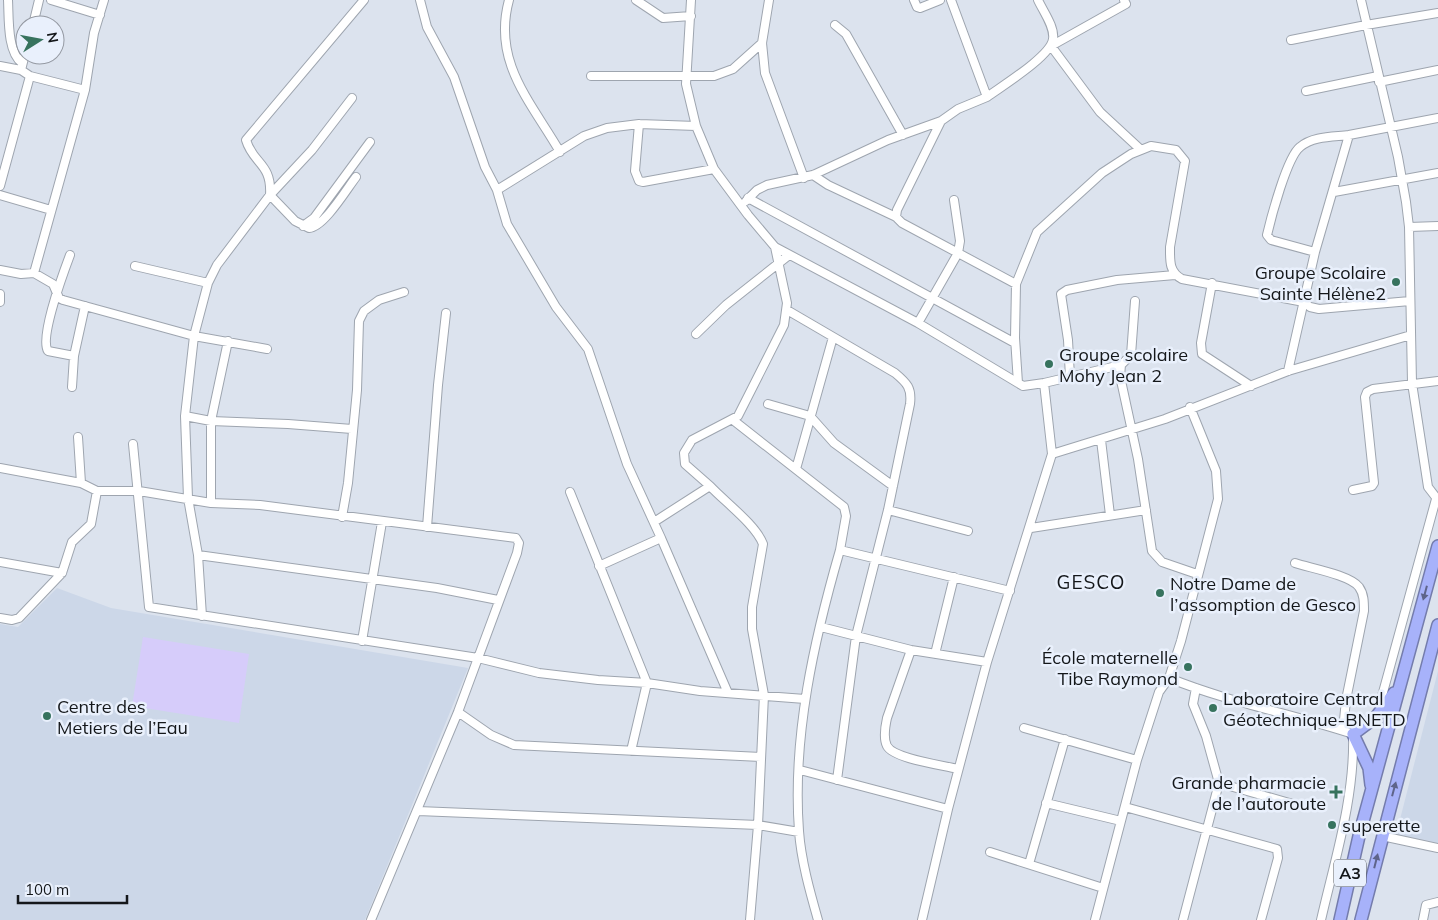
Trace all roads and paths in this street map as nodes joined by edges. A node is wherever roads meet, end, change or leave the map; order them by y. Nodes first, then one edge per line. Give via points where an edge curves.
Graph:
1 (8, 0) edge
2 (40, 0) edge
3 (51, 0) edge
4 (104, 0) edge
5 (364, 0) edge
6 (420, 0) edge
7 (510, 0) edge
8 (636, 0) edge
9 (691, 0) edge
10 (769, 0) edge
11 (914, 0) edge
12 (940, 0) edge
13 (951, 0) edge
14 (1038, 0) edge
15 (1124, 0) edge
16 (1361, 0) edge
17 (1438, 13) edge
18 (36, 15) edge
19 (100, 15) junction
20 (691, 16) junction
21 (834, 25) dead end
22 (1366, 25) junction
23 (1292, 40) dead end
24 (762, 43) junction
25 (1052, 46) junction
26 (0, 66) edge
27 (22, 66) junction
28 (1438, 70) edge
29 (30, 76) junction
30 (591, 76) dead end
31 (686, 77) junction
32 (1379, 79) junction
33 (85, 90) junction
34 (1306, 91) dead end
35 (987, 97) junction
36 (352, 98) dead end
37 (1438, 118) edge
38 (941, 121) junction
39 (640, 124) junction
40 (696, 126) junction
41 (1391, 127) junction
42 (903, 135) junction
43 (1349, 135) junction
44 (370, 142) dead end
45 (1140, 149) junction
46 (560, 152) junction
47 (714, 169) junction
48 (1438, 173) edge
49 (813, 175) junction
50 (356, 177) dead end
51 (804, 178) junction
52 (1402, 179) junction
53 (0, 186) edge
54 (497, 190) junction
55 (1334, 192) junction
56 (270, 195) junction
57 (0, 196) edge
58 (748, 198) junction
59 (954, 200) dead end
60 (741, 206) junction
61 (51, 210) junction
62 (896, 217) junction
63 (303, 226) junction
64 (1438, 226) edge
65 (1409, 227) junction
66 (775, 247) junction
67 (1315, 252) junction
68 (958, 253) junction
69 (70, 255) dead end
70 (789, 255) junction
71 (779, 264) junction
72 (135, 266) dead end
73 (0, 270) edge
74 (34, 273) junction
75 (1175, 275) junction
76 (208, 283) junction
77 (1212, 283) junction
78 (1016, 284) junction
79 (57, 291) junction
80 (404, 292) dead end
81 (0, 294) edge
82 (932, 299) junction
83 (1135, 301) dead end
84 (1410, 301) junction
85 (0, 302) edge
86 (1304, 302) junction
87 (85, 306) junction
88 (787, 310) junction
89 (446, 313) dead end
90 (918, 323) junction
91 (696, 334) dead end
92 (1411, 335) junction
93 (194, 336) junction
94 (833, 337) junction
95 (228, 342) junction
96 (1015, 343) junction
97 (267, 348) dead end
98 (74, 356) junction
99 (1122, 365) junction
100 (1288, 371) junction
101 (1070, 377) junction
102 (1438, 382) edge
103 (1018, 383) junction
104 (1044, 383) junction
105 (1412, 383) junction
106 (1251, 386) junction
107 (72, 387) dead end
108 (768, 404) dead end
109 (1190, 407) junction
110 (185, 416) junction
111 (810, 416) junction
112 (732, 420) junction
113 (211, 421) junction
114 (352, 429) junction
115 (1132, 429) junction
116 (78, 437) dead end
117 (1101, 440) junction
118 (133, 444) dead end
119 (1052, 454) junction
120 (0, 468) edge
121 (796, 469) junction
122 (81, 483) junction
123 (710, 486) junction
124 (893, 486) junction
125 (1353, 490) dead end
126 (97, 491) junction
127 (139, 491) junction
128 (570, 492) dead end
129 (188, 498) junction
130 (1437, 500) edge
131 (211, 503) junction
132 (888, 510) junction
133 (1146, 510) junction
134 (1110, 516) junction
135 (342, 517) junction
136 (382, 522) junction
137 (654, 522) junction
138 (427, 526) junction
139 (1031, 528) junction
140 (968, 531) dead end
141 (661, 538) junction
142 (1438, 546) edge
143 (840, 550) junction
144 (198, 555) junction
145 (875, 558) junction
146 (0, 562) edge
147 (1295, 563) dead end
148 (599, 566) junction
149 (62, 573) junction
150 (1197, 574) junction
151 (954, 577) junction
152 (372, 578) junction
153 (1010, 591) junction
154 (498, 600) junction
155 (202, 616) junction
156 (0, 618) edge
157 (1438, 625) edge
158 (821, 626) junction
159 (856, 636) junction
160 (362, 641) junction
161 (912, 650) junction
162 (935, 654) junction
163 (478, 658) junction
164 (987, 662) junction
165 (1169, 678) junction
166 (647, 683) junction
167 (1400, 683) junction
168 (1196, 688) junction
169 (728, 693) junction
170 (764, 695) junction
171 (1382, 696) dead end
172 (805, 699) junction
173 (458, 712) junction
174 (1024, 728) dead end
175 (1348, 732) junction
176 (1065, 739) junction
177 (631, 751) junction
178 (761, 758) junction
179 (1136, 760) junction
180 (958, 769) junction
181 (800, 770) junction
182 (837, 780) junction
183 (1219, 783) junction
184 (1372, 790) junction
185 (1046, 804) junction
186 (1293, 804) dead end
187 (1125, 807) junction
188 (948, 809) junction
189 (418, 811) junction
190 (1121, 821) junction
191 (758, 825) junction
192 (1207, 829) junction
193 (799, 832) junction
194 (1382, 836) junction
195 (1438, 848) edge
196 (990, 852) dead end
197 (1029, 864) junction
198 (1103, 888) junction
199 (1438, 902) edge
200 (371, 920) edge
201 (750, 920) edge
202 (818, 920) edge
203 (922, 920) edge
204 (1095, 920) edge
205 (1183, 920) edge
206 (1261, 920) edge
207 (1322, 920) edge
208 (1340, 920) edge
209 (1361, 920) edge
210 (1423, 920) edge

1 - 27 street via 12,43
2 - 18 street
3 - 19 street
4 - 19 street
5 - 56 street via 246,140 270,176
6 - 54 street via 427,27 454,76 485,167
7 - 46 street via 503,34 514,77
8 - 20 street via 663,18
9 - 20 street
10 - 24 street
11 - 12 street via 920,8
13 - 35 street
14 - 25 street via 1053,34
15 - 25 street via 1126,4
16 - 22 street
17 - 22 street
19 - 33 street
20 - 31 street
21 - 42 street via 846,34
22 - 23 street
22 - 32 street
24 - 31 street via 733,69 714,76
24 - 51 street via 765,73
25 - 35 street
25 - 45 street via 1100,112
26 - 27 street
27 - 29 street
28 - 32 street
29 - 33 street
29 - 53 street
30 - 31 street
31 - 40 street via 687,96
32 - 34 street
32 - 41 street
33 - 61 street
35 - 38 street via 958,109
36 - 56 street via 312,150
37 - 41 street
38 - 42 street
38 - 62 street
39 - 40 street
39 - 46 street via 607,128 584,136
39 - 47 street via 635,171 638,181
40 - 47 street
41 - 43 street
41 - 52 street
42 - 49 street
43 - 55 street
43 - 67 street via 1318,139 1300,146 1289,165 1270,221 1267,235 1271,240
44 - 63 street via 314,218
45 - 75 street via 1167,147 1176,150 1185,161 1170,247
45 - 78 street via 1102,173 1040,228
46 - 54 street
47 - 60 street
48 - 52 street
49 - 51 street
49 - 62 street
50 - 63 street via 317,226
51 - 58 street via 767,185
52 - 55 street
52 - 65 street
54 - 137 street via 507,224 556,307 588,349 619,447
55 - 67 street
56 - 63 street
56 - 76 street via 217,265
57 - 61 street
58 - 60 street
58 - 82 street
59 - 68 street via 960,241
60 - 66 street
61 - 74 street
62 - 68 street
64 - 65 street
65 - 84 street
66 - 70 street
66 - 71 street
67 - 86 street
68 - 78 street
68 - 82 street
69 - 79 street
70 - 71 street
70 - 90 street
71 - 88 street
71 - 91 street via 726,305
72 - 76 street
73 - 74 street
74 - 79 street via 48,279
75 - 77 street
75 - 101 street via 1117,280 1067,290 1062,294
76 - 93 street
77 - 86 street
77 - 106 street via 1201,343 1202,354
78 - 96 street
79 - 87 street via 59,298
79 - 98 street via 45,347 48,351
80 - 114 street via 379,300 364,311 359,321 359,367
81 - 85 street
82 - 90 street
82 - 96 street
83 - 99 street via 1131,355
84 - 86 street via 1319,309
84 - 92 street
86 - 100 street
87 - 93 street
87 - 98 street
88 - 94 street
88 - 112 street via 769,358 738,416
89 - 138 street
90 - 103 street
92 - 100 street
92 - 105 street
93 - 95 street
93 - 110 street
94 - 111 street
94 - 124 street via 895,373 910,388 910,404
95 - 97 street
95 - 113 street
96 - 103 street
98 - 107 street
99 - 101 street
99 - 115 street via 1120,376
100 - 106 street
101 - 104 street
102 - 105 street
103 - 104 street via 1022,386
104 - 119 street
105 - 125 street via 1373,389 1366,394 1374,482 1372,486
105 - 130 street via 1428,487
106 - 109 street
108 - 111 street
109 - 115 street
109 - 150 street via 1218,482 1218,499
110 - 113 street
110 - 129 street
111 - 121 street
111 - 124 street via 834,443
112 - 121 street
112 - 123 street via 698,437 684,453 685,464
113 - 114 street
113 - 131 street
114 - 135 street
115 - 117 street
115 - 133 street
116 - 122 street
117 - 119 street
117 - 134 street
118 - 127 street
119 - 139 street
120 - 122 street
121 - 143 street via 844,507 846,516
122 - 126 street
123 - 137 street
123 - 170 street via 747,522 763,544 752,617
124 - 132 street
126 - 127 street
126 - 149 street via 91,524 72,542
127 - 129 street
127 - 155 street via 147,605
128 - 148 street
129 - 131 street
129 - 144 street
130 - 171 street
131 - 135 street via 260,505
132 - 140 street
132 - 145 street
133 - 134 street
133 - 150 street via 1154,557
134 - 139 street
135 - 136 street
136 - 138 street
136 - 152 street
137 - 141 street
138 - 154 street via 516,538 519,544 517,553
139 - 153 street
141 - 148 street
141 - 169 street
142 -> 167 highway, A3
143 - 145 street
143 - 158 street
144 - 152 street
144 - 155 street
145 - 151 street
145 - 159 street
146 - 149 street
147 - 175 street via 1358,585 1364,596 1346,700
148 - 166 street
149 - 156 street via 19,618
150 - 165 street
151 - 153 street
151 - 162 street
152 - 154 street
152 - 160 street
153 - 164 street
154 - 163 street
155 - 160 street
194 -> 157 highway, A3
158 - 159 street
158 - 172 street
159 - 161 street
159 - 182 street
160 - 163 street
161 - 162 street
161 - 180 street via 884,729 887,746 894,754
162 - 164 street
163 - 166 street via 538,673
163 - 173 street
164 - 180 street
165 - 168 street
165 - 179 street via 1159,692
166 - 169 street
166 - 177 street
167 - 175 highway via 1376,717
167 - 184 highway, A3
168 - 175 street
168 - 183 street via 1193,704
169 - 170 street
170 - 172 street
170 - 178 street
172 - 181 street
173 - 177 street via 490,735 514,745
173 - 189 street
174 - 176 street
175 - 184 highway via 1369,768
175 - 207 street via 1354,755 1345,816
176 - 179 street
176 - 185 street
177 - 178 street
178 - 191 street
179 - 187 street
180 - 188 street
181 - 182 street
181 - 193 street
182 - 188 street
183 - 186 street
183 - 192 street
184 - 208 highway, A3
185 - 190 street
185 - 197 street
187 - 190 street
187 - 192 street
188 - 203 street
189 - 191 street
189 - 200 street
190 - 198 street
191 - 193 street
191 - 201 street
192 - 205 street
192 - 206 street via 1277,849 1278,858
193 - 202 street
194 - 195 street
209 -> 194 highway, A3
196 - 197 street
197 - 198 street
198 - 204 street
199 - 210 street via 1426,905

